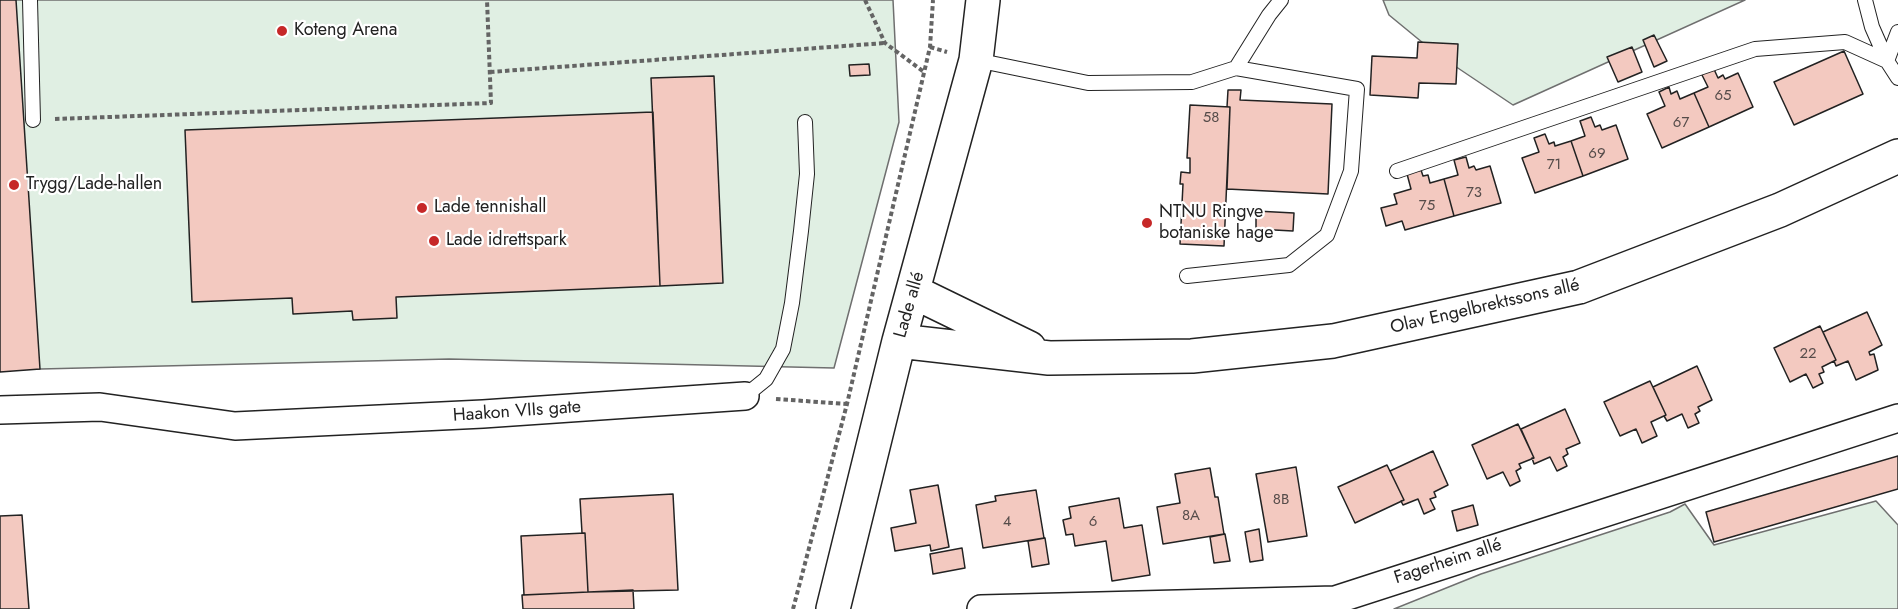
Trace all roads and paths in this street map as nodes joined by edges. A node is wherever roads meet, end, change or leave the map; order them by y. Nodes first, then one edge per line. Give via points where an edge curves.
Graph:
1 (30, 0) edge
2 (487, 0) edge
3 (865, 0) edge
4 (933, 0) edge
5 (983, 0) edge
6 (1281, 0) edge
7 (1865, 0) edge
8 (1898, 32) edge
9 (885, 43) junction
10 (976, 60) junction
11 (1887, 61) junction
12 (1236, 68) junction
13 (490, 72) junction
14 (924, 72) junction
15 (1898, 78) edge
16 (33, 120) joint
17 (806, 123) dead end
18 (1898, 156) edge
19 (1397, 171) dead end
20 (1187, 276) dead end
21 (914, 292) junction
22 (899, 341) junction
23 (1049, 358) junction
24 (745, 396) junction
25 (847, 404) junction
26 (0, 410) edge
27 (1898, 418) edge
28 (793, 609) edge
29 (832, 609) edge
30 (981, 609) edge

1 - 16 lane
2 - 13 path
3 - 9 path
4 - 14 path
5 - 10 street, Lade allé
6 - 12 lane
7 - 11 lane
8 - 11 lane
9 - 13 path
9 - 14 path
10 - 12 lane via 1088,83 1192,82
10 - 21 street, Lade allé
11 - 15 lane
11 - 19 lane via 1845,42 1755,49
12 - 20 lane via 1357,89 1351,171 1326,235 1289,265
13 - 16 path via 491,103
14 - 25 path
17 - 24 lane via 807,174 783,348 766,380
18 - 23 street, Olav Engelbrektssons allé via 1780,210 1578,287 1333,341 1192,356
21 - 22 street, Lade allé
21 - 23 street, Olav Engelbrektssons allé
22 - 23 street, Olav Engelbrektssons allé
22 - 29 street, Lade allé
24 - 25 path
24 - 26 street, Haakon VIIs gate via 235,426 100,407
25 - 28 path
27 - 30 street, Fagerheim allé via 1335,600

